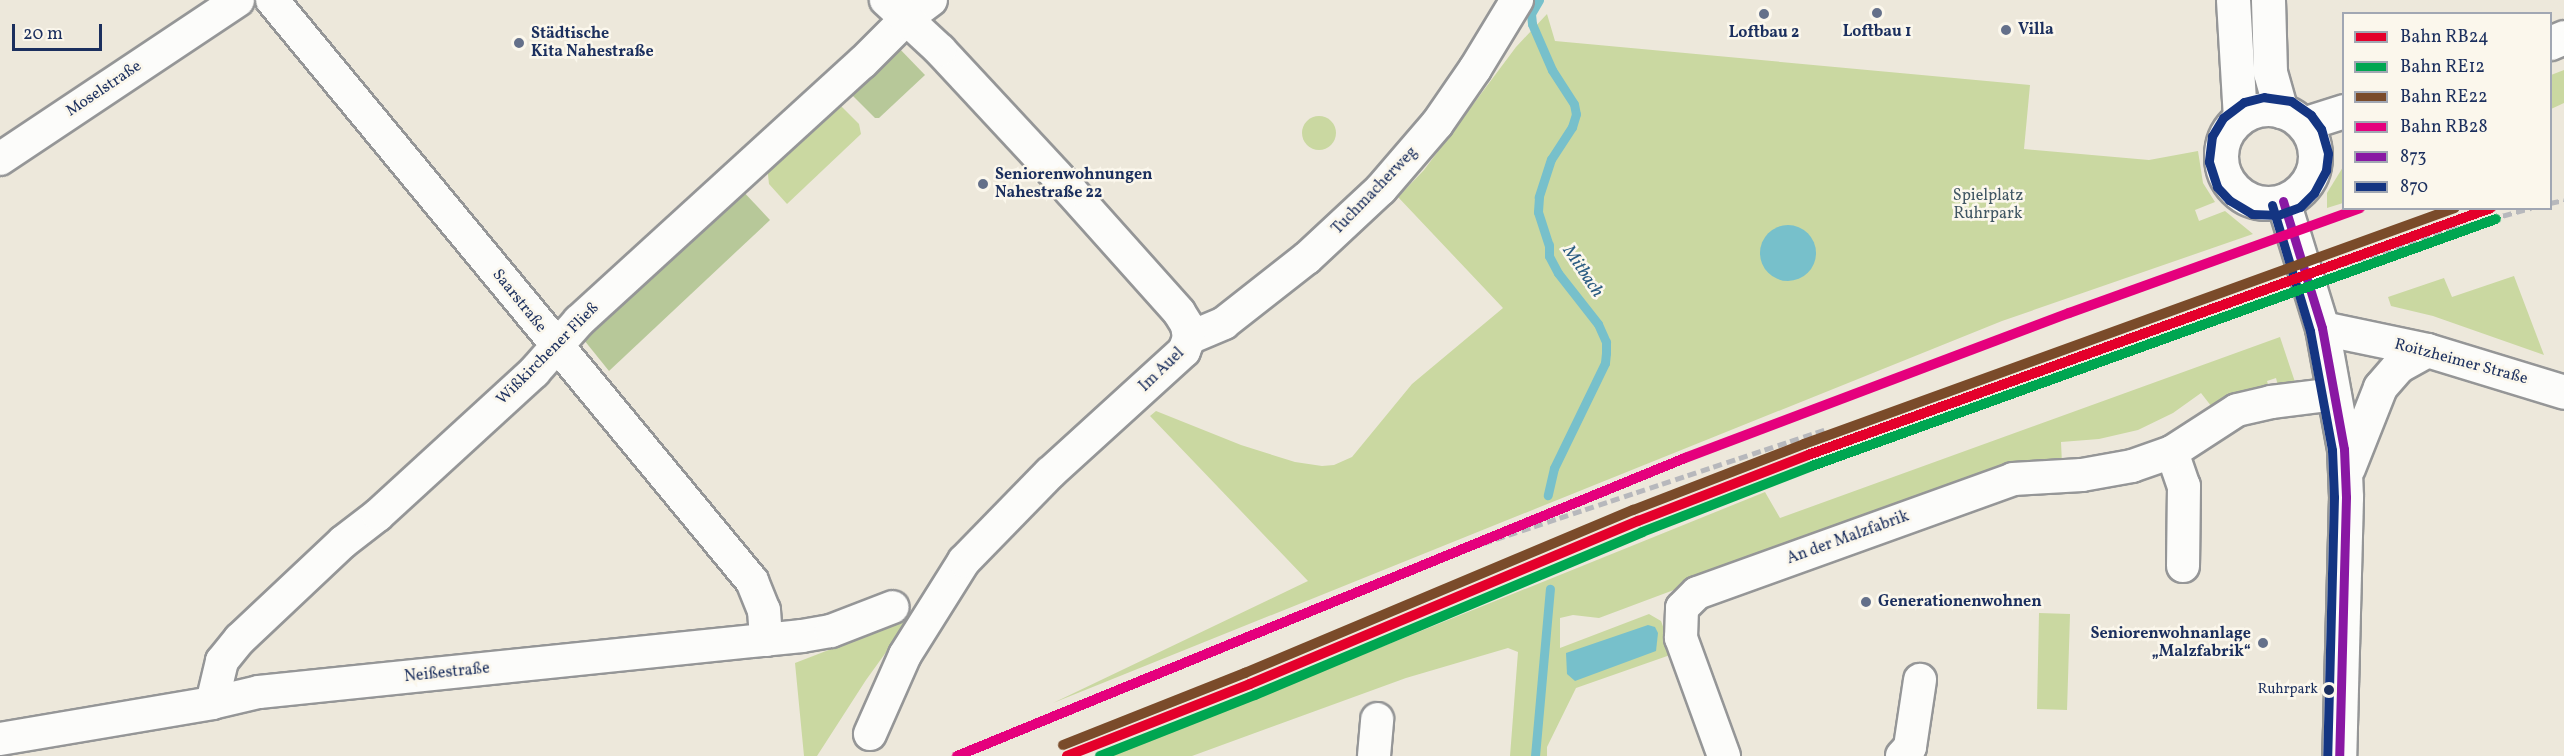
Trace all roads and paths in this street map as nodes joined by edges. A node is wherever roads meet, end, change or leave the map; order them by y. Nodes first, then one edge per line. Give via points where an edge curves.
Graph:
1 (238, 0) edge
2 (272, 0) edge
3 (1517, 0) edge
4 (2233, 0) edge
5 (2268, 0) edge
6 (908, 6) edge
7 (2342, 111) edge
8 (2292, 117) junction
9 (2240, 118) junction
10 (2342, 135) edge
11 (2316, 155) junction
12 (0, 159) edge
13 (2283, 201) junction
14 (2322, 328) junction
15 (1189, 338) junction
16 (556, 347) junction
17 (2427, 350) junction
18 (2564, 392) edge
19 (2335, 394) junction
20 (2172, 452) junction
21 (2346, 472) junction
22 (2183, 566) dead end
23 (893, 607) dead end
24 (766, 640) junction
25 (1920, 680) dead end
26 (212, 703) junction
27 (1377, 719) dead end
28 (870, 734) dead end
29 (0, 739) edge
30 (1374, 756) edge
31 (1724, 756) edge
32 (1902, 756) edge
33 (2339, 756) edge

1 - 12 street, Moselstraße
2 - 16 street, Saarstraße
3 - 15 street, Tuchmacherweg via 1437,124 1381,189 1307,258 1241,310
4 - 9 street
5 - 8 street via 2270,72
6 - 15 street, Im Auel via 967,79 1172,304 1187,325
6 - 16 street, Wißkirchener Fließ via 862,63 579,321
7 - 8 street
8 - 9 street via 2260,110
8 - 11 street via 2312,138
9 - 13 street via 2222,145 2226,177 2236,191 2250,200
10 - 11 street
11 - 13 street via 2306,186
13 - 14 street
14 - 17 street, Roitzheimer Straße
14 - 19 street
15 - 28 street, Im Auel via 1184,351 1050,473 964,561 905,655
16 - 24 street, Saarstraße via 752,581 764,610
16 - 26 street, Wißkirchener Fließ via 525,380 240,639 222,661
17 - 18 street, Roitzheimer Straße
17 - 21 street via 2398,366 2380,387
19 - 20 street, An der Malzfabrik via 2237,410
19 - 21 street
20 - 22 street via 2184,486
20 - 31 street, An der Malzfabrik via 2108,472 2013,479 1697,593 1682,608 1681,638
21 - 33 street
23 - 24 street, Neißestraße via 831,631
24 - 26 street, Neißestraße via 259,692
25 - 32 street via 1910,747
26 - 29 street, Neißestraße
27 - 30 street

